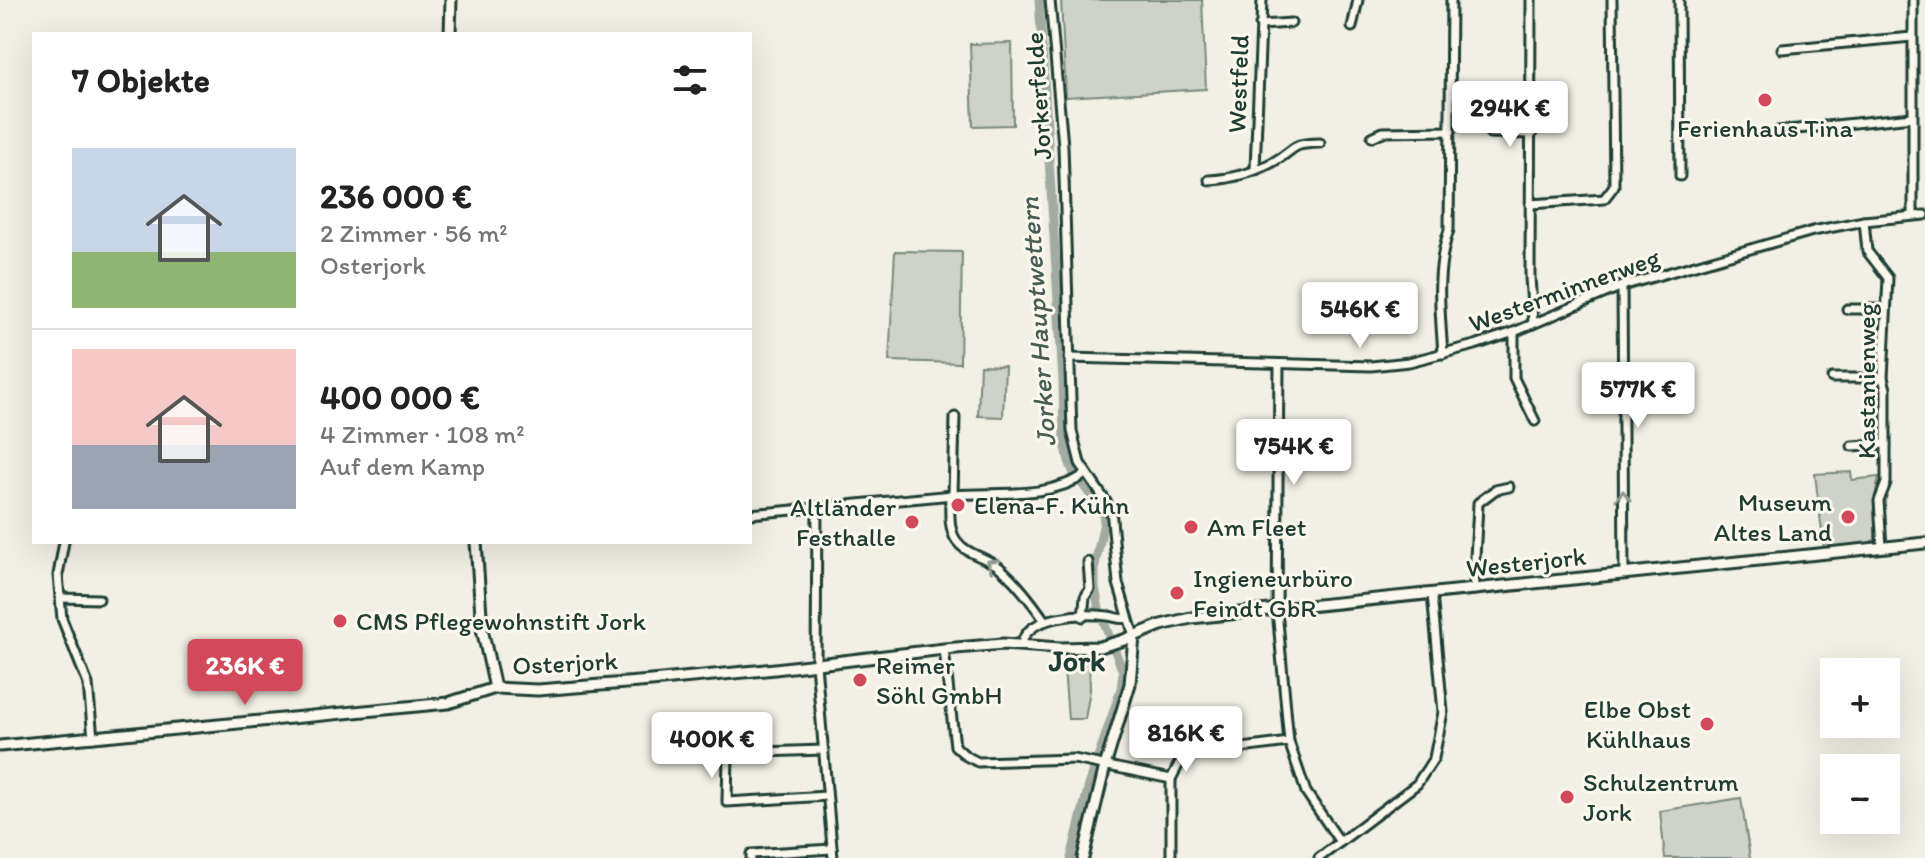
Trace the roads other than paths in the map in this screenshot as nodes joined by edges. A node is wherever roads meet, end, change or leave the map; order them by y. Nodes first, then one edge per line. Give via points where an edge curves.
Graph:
1 (451, 0) edge
2 (1050, 0) edge
3 (1262, 0) edge
4 (1358, 0) edge
5 (1451, 0) edge
6 (1531, 0) edge
7 (1612, 0) edge
8 (1679, 0) edge
9 (1913, 0) edge
10 (1291, 23) dead end
11 (1260, 25) junction
12 (1352, 27) dead end
13 (450, 32) edge
14 (1912, 37) junction
15 (1782, 49) dead end
16 (1912, 117) junction
17 (1451, 131) junction
18 (1778, 131) dead end
19 (1490, 133) dead end
20 (1532, 134) junction
21 (1372, 137) dead end
22 (1320, 143) dead end
23 (1255, 169) junction
24 (1680, 176) dead end
25 (1209, 180) dead end
26 (1530, 204) junction
27 (1913, 215) junction
28 (1925, 215) edge
29 (1864, 221) junction
30 (1622, 286) junction
31 (1847, 309) dead end
32 (1885, 309) junction
33 (1533, 323) junction
34 (1514, 332) junction
35 (1443, 354) junction
36 (1069, 358) junction
37 (1279, 364) junction
38 (1832, 378) dead end
39 (1883, 378) junction
40 (955, 417) dead end
41 (1535, 421) dead end
42 (1886, 444) junction
43 (1852, 446) dead end
44 (1085, 475) junction
45 (1509, 487) dead end
46 (951, 495) junction
47 (817, 507) junction
48 (752, 514) edge
49 (1925, 543) edge
50 (64, 544) edge
51 (476, 544) edge
52 (1882, 547) junction
53 (1088, 562) dead end
54 (1624, 574) junction
55 (1474, 590) junction
56 (1432, 594) junction
57 (60, 598) junction
58 (99, 599) dead end
59 (1277, 610) junction
60 (1083, 617) junction
61 (1127, 618) junction
62 (1045, 621) junction
63 (1134, 636) junction
64 (1022, 644) junction
65 (944, 649) junction
66 (816, 664) junction
67 (495, 688) junction
68 (93, 738) junction
69 (1289, 742) junction
70 (0, 746) edge
71 (824, 750) junction
72 (1098, 765) junction
73 (1171, 779) junction
74 (827, 796) junction
75 (1340, 842) junction
76 (833, 854) edge
77 (751, 858) edge
78 (1083, 858) edge
79 (1171, 858) edge
80 (1319, 858) edge

1 - 13 main road
2 - 36 street, Jorkerfelde via 1063,146
3 - 11 street, Westfeld
4 - 12 street
5 - 17 street
6 - 20 street
7 - 26 street via 1614,186 1604,199
8 - 24 street
9 - 14 street
10 - 11 street
11 - 23 street, Westfeld
14 - 15 street
14 - 16 street
16 - 18 street
16 - 27 street
17 - 21 street via 1383,132
17 - 35 street via 1449,230 1439,275
19 - 20 street
20 - 26 street
22 - 23 street via 1296,144
23 - 25 street via 1233,179
26 - 33 street
27 - 28 street, Westerminnerweg
27 - 29 street, Westerminnerweg
29 - 30 street, Westerminnerweg
29 - 32 street, Kastanienweg via 1867,251 1888,278
30 - 33 street, Westerminnerweg
54 -> 30 street
31 - 32 street
32 - 39 street, Kastanienweg
33 - 34 street, Westerminnerweg
34 - 35 street, Westerminnerweg
34 - 41 street via 1514,378
35 - 37 street, Westerminnerweg via 1371,366
36 - 37 street, Westerminnerweg
36 - 44 street, Jorkerfelde via 1072,431
37 - 59 street
38 - 39 street
39 - 42 street, Kastanienweg
40 - 46 street
42 - 43 street
42 - 52 street, Kastanienweg via 1886,483 1879,501
44 - 46 street via 1027,494
44 - 61 street via 1111,509
45 - 55 street via 1478,503
46 - 47 street
62 -> 46 street via 997,566 956,540
47 - 48 street
47 - 66 street
49 - 52 main road, Westerjork
50 - 57 street
51 - 67 main road via 482,629
52 - 54 main road, Westerjork
53 - 60 street via 1090,589
54 - 55 main road, Westerjork
55 - 56 main road, Westerjork
56 - 59 main road, Westerjork
56 - 75 street via 1443,712 1434,758 1417,784
57 - 58 street
57 - 68 street via 62,619 88,684
59 - 63 main road, Westerjork via 1172,621
59 - 69 street
60 - 61 street
60 - 62 street
61 - 63 street
62 - 64 street via 1028,629
63 - 64 main road, Osterjork via 1114,644 1060,648
63 - 72 main road via 1130,684
64 - 65 main road, Osterjork
65 - 66 main road, Osterjork
65 - 72 street via 955,746 966,756 978,762 1068,758
66 - 67 main road, Osterjork via 538,690
66 - 71 street
67 - 68 main road, Osterjork via 448,703
68 - 70 main road, Osterjork
69 - 73 street via 1187,755
69 - 75 street via 1306,792
71 - 74 street
71 - 74 street via 728,753 727,802
72 - 73 street
72 - 78 main road
73 - 79 street
74 - 76 street
75 - 80 street
76 - 77 street

